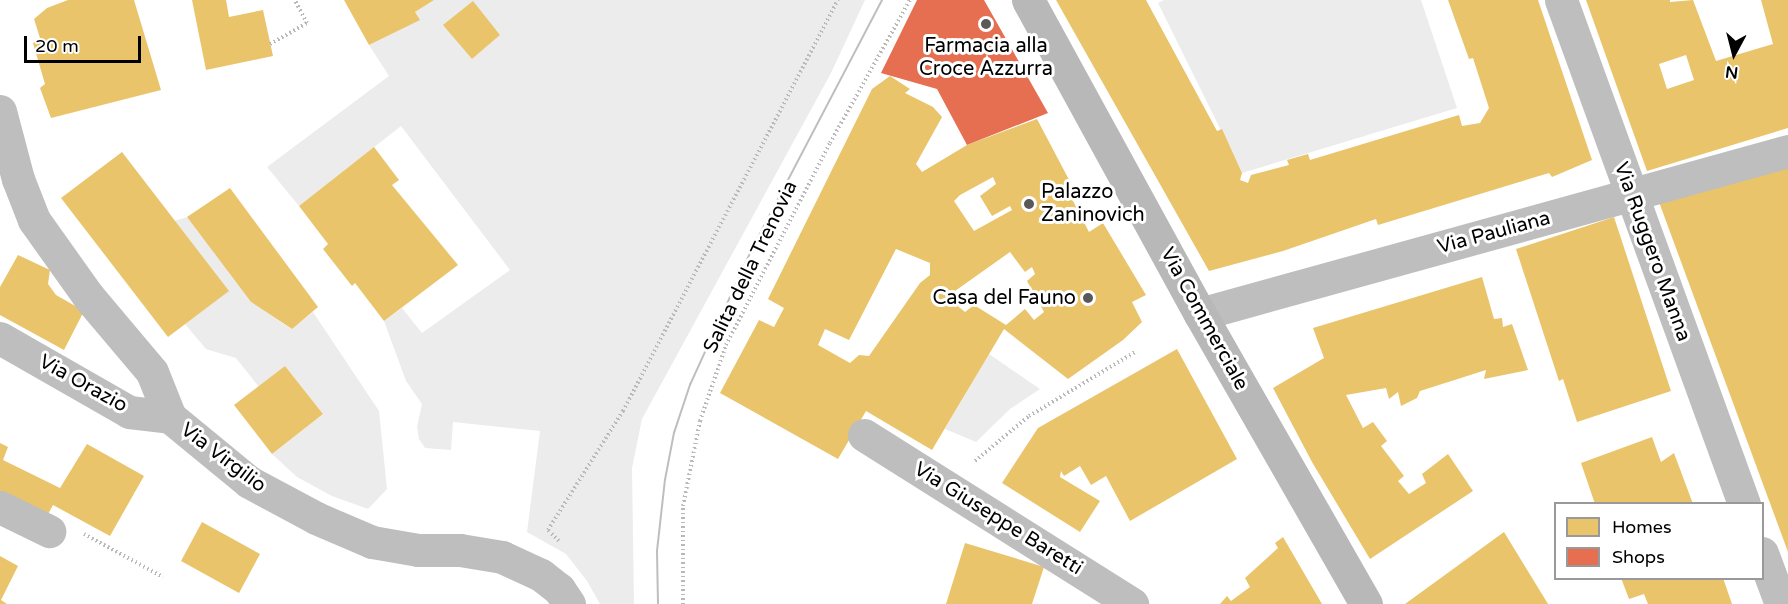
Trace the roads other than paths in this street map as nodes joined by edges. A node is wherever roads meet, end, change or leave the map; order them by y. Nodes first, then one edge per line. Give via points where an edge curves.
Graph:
1 (1028, 0) edge
2 (1561, 0) edge
3 (0, 111) edge
4 (1788, 151) edge
5 (1631, 195) junction
6 (1200, 314) junction
7 (0, 338) edge
8 (170, 417) junction
9 (864, 435) dead end
10 (1743, 502) edge
11 (0, 507) edge
12 (49, 531) road end
13 (1764, 558) edge
14 (569, 604) edge
15 (1132, 604) edge
16 (1366, 604) edge
17 (1781, 604) edge

1 - 6 main road, Via Commerciale
2 - 5 street, Via Ruggero Manna
3 - 8 street, Via Virgilio via 18,179 34,220 88,296 152,372
4 - 5 street, Via Pauliana
5 - 6 street, Via Pauliana
5 - 10 street, Via Ruggero Manna
6 - 16 main road, Via Commerciale
7 - 8 street, Via Orazio via 129,412
8 - 14 street, Via Virgilio via 249,482 316,518 372,542 502,557 541,575 559,589
9 - 15 street, Via Giuseppe Baretti
11 - 12 street
13 - 17 street

